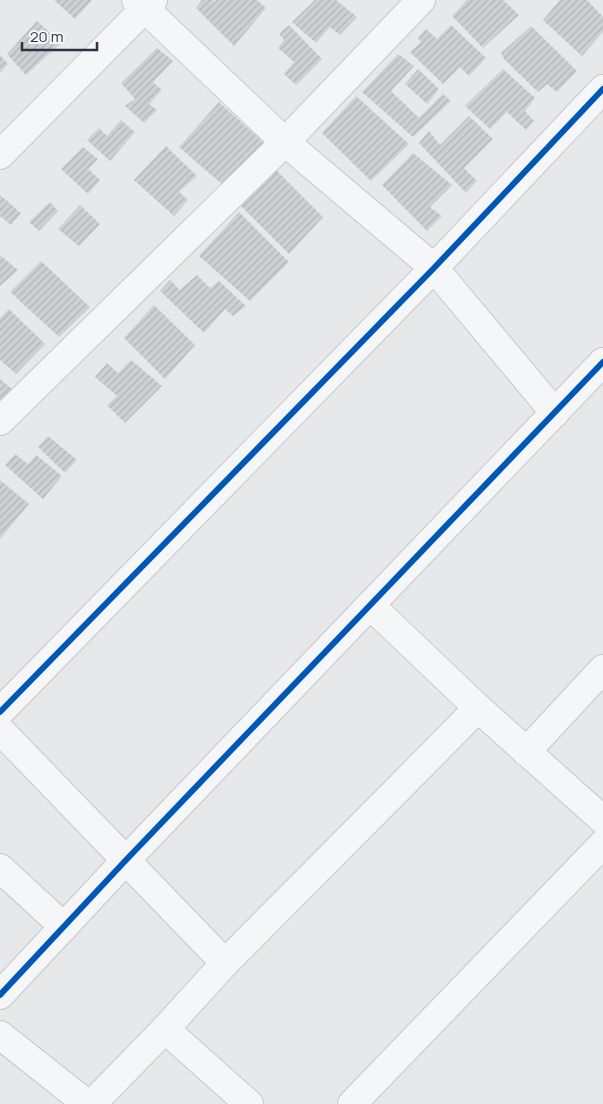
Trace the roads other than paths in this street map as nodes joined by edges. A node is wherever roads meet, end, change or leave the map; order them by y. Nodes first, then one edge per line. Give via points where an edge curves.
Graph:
1 (421, 0) edge
2 (145, 3) edge
3 (603, 89) edge
4 (285, 142) junction
5 (0, 155) edge
6 (434, 268) junction
7 (603, 362) edge
8 (555, 413) junction
9 (0, 421) edge
10 (370, 605) junction
11 (603, 669) edge
12 (478, 708) junction
13 (0, 712) edge
14 (0, 730) edge
15 (526, 752) junction
16 (603, 820) edge
17 (603, 844) edge
18 (126, 860) junction
19 (0, 868) edge
20 (64, 927) junction
21 (225, 963) junction
22 (0, 995) edge
23 (166, 1030) junction
24 (0, 1034) edge
25 (87, 1104) edge
26 (92, 1104) edge
27 (249, 1104) edge
28 (352, 1104) edge

1 - 4 street
2 - 4 street
2 - 5 street
3 - 6 street
4 - 6 street
4 - 9 street
6 - 8 street
6 - 13 street
7 - 8 street
8 - 10 street
10 - 12 street
10 - 18 street
11 - 15 street
12 - 15 street
12 - 21 street
14 - 18 street
15 - 16 street
17 - 28 street
18 - 20 street
18 - 21 street
19 - 20 street
20 - 22 street
21 - 23 street
23 - 26 street
23 - 27 street
24 - 25 street

